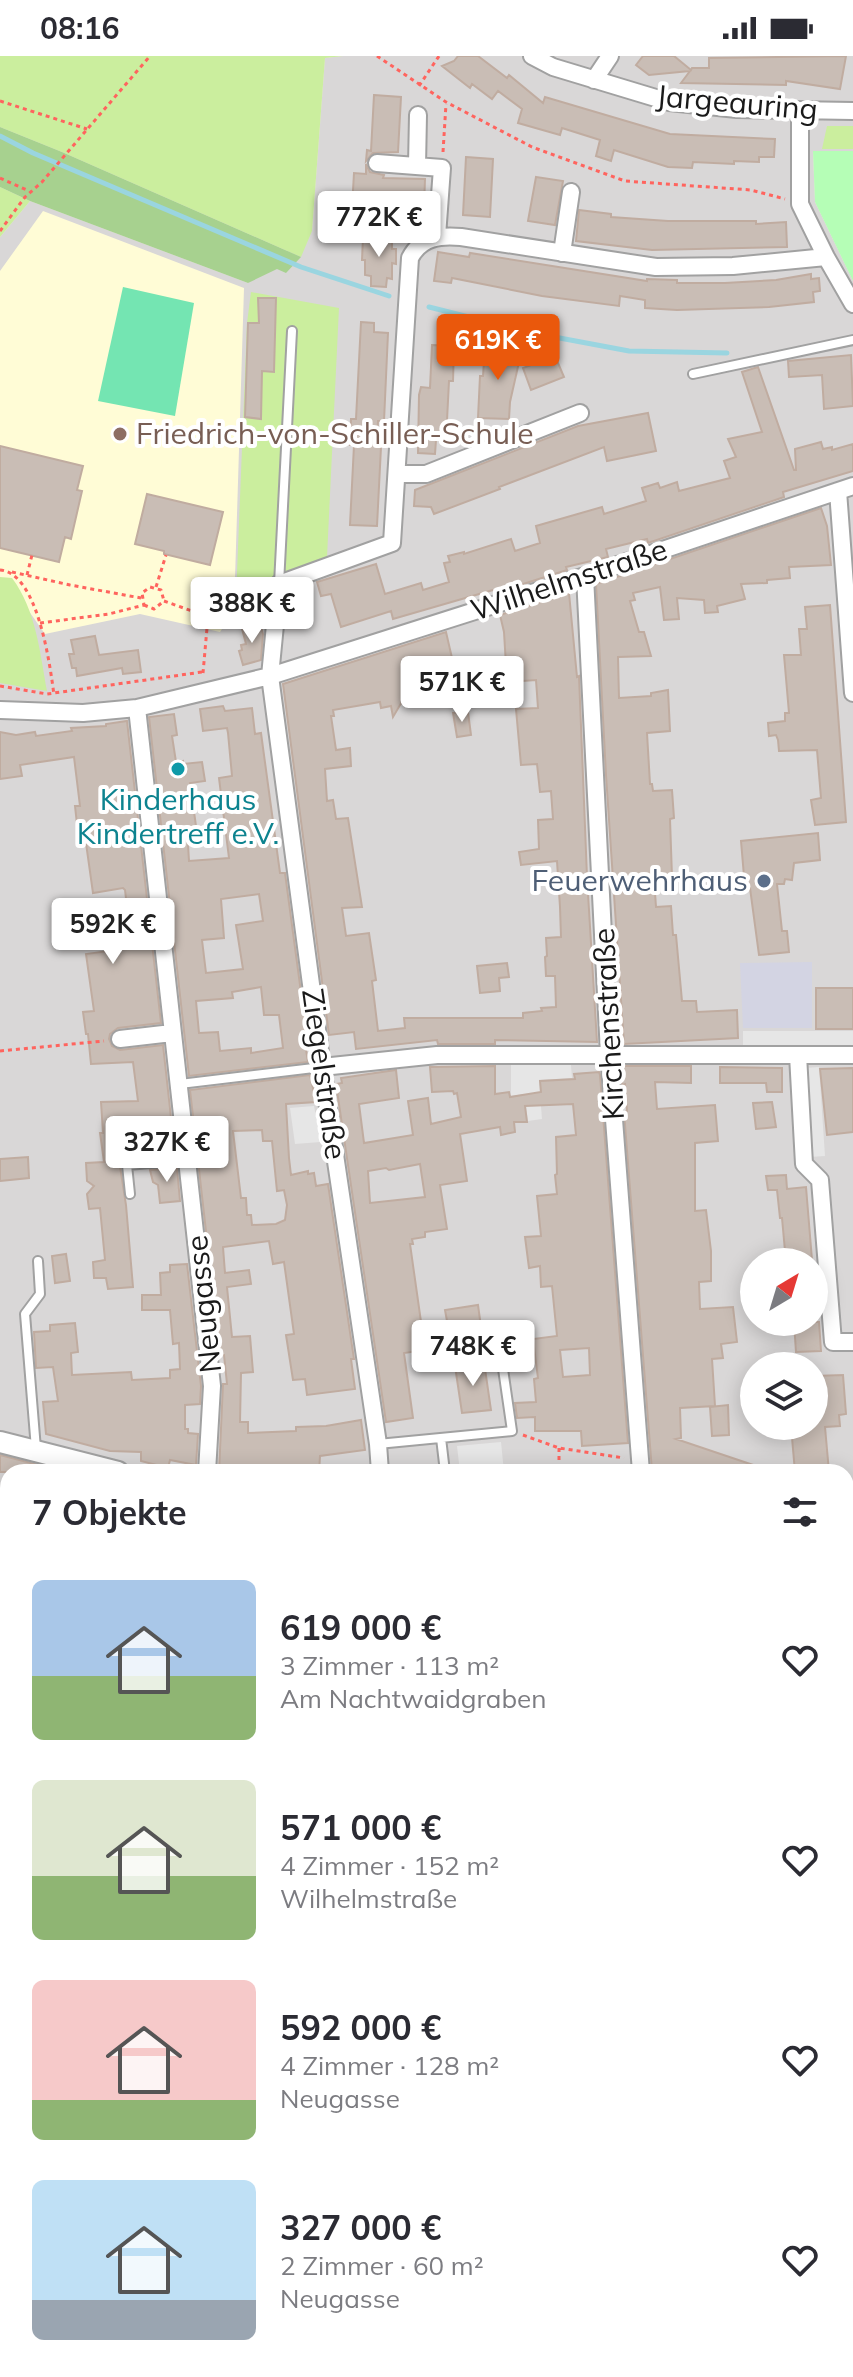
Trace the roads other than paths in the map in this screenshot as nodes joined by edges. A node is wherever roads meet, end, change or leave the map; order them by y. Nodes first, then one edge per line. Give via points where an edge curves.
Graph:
1 (532, 56) edge
2 (610, 56) edge
3 (594, 80) junction
4 (800, 111) junction
5 (853, 111) edge
6 (418, 115) dead end
7 (377, 163) dead end
8 (417, 166) junction
9 (571, 192) dead end
10 (437, 236) junction
11 (562, 253) junction
12 (826, 257) junction
13 (853, 304) edge
14 (292, 331) dead end
15 (853, 340) edge
16 (693, 374) dead end
17 (580, 413) dead end
18 (397, 474) junction
19 (846, 489) edge
20 (585, 576) junction
21 (279, 584) junction
22 (270, 676) junction
23 (853, 693) edge
24 (137, 708) junction
25 (0, 710) edge
26 (172, 1033) junction
27 (120, 1039) road end
28 (609, 1054) junction
29 (798, 1055) junction
30 (853, 1055) edge
31 (322, 1067) junction
32 (180, 1084) junction
33 (188, 1160) junction
34 (130, 1194) dead end
35 (38, 1261) dead end
36 (853, 1342) edge
37 (502, 1362) dead end
38 (441, 1438) junction
39 (0, 1442) edge
40 (378, 1444) junction
41 (36, 1450) junction
42 (88, 1464) edge
43 (207, 1464) edge
44 (379, 1464) edge
45 (444, 1464) edge
46 (640, 1464) edge

1 - 3 street, Jargeauring
2 - 3 street
3 - 4 street, Jargeauring via 669,102
4 - 5 street, Jargeauring
4 - 12 street via 800,204
6 - 8 street
7 - 8 street
8 - 10 street via 442,168
9 - 11 street
10 - 11 street
10 - 18 street via 410,258
11 - 12 street via 656,267
12 - 13 street
14 - 21 lane
15 - 16 lane
17 - 18 street via 426,474
18 - 21 street via 392,543
19 - 20 street, Wilhelmstraße
19 - 23 street
20 - 22 street, Wilhelmstraße
20 - 28 street, Kirchenstraße
21 - 22 street, Ziegelstraße
22 - 24 street, Wilhelmstraße
22 - 31 street, Ziegelstraße
24 - 25 street, Wilhelmstraße via 83,713
24 - 26 street, Neugasse
26 - 27 street
26 - 32 street, Neugasse
28 - 29 street
28 - 31 street via 437,1055
28 - 46 street, Kirchenstraße
29 - 30 street
29 - 36 street via 804,1164 820,1180 833,1342
31 - 32 lane
31 - 40 street, Ziegelstraße
32 - 33 street, Neugasse
33 - 34 lane via 127,1165
33 - 43 street, Neugasse via 212,1386
35 - 41 lane via 40,1294 25,1314
37 - 38 lane via 512,1431
38 - 40 lane
38 - 45 lane
39 - 41 street
40 - 44 street, Ziegelstraße
41 - 42 street

